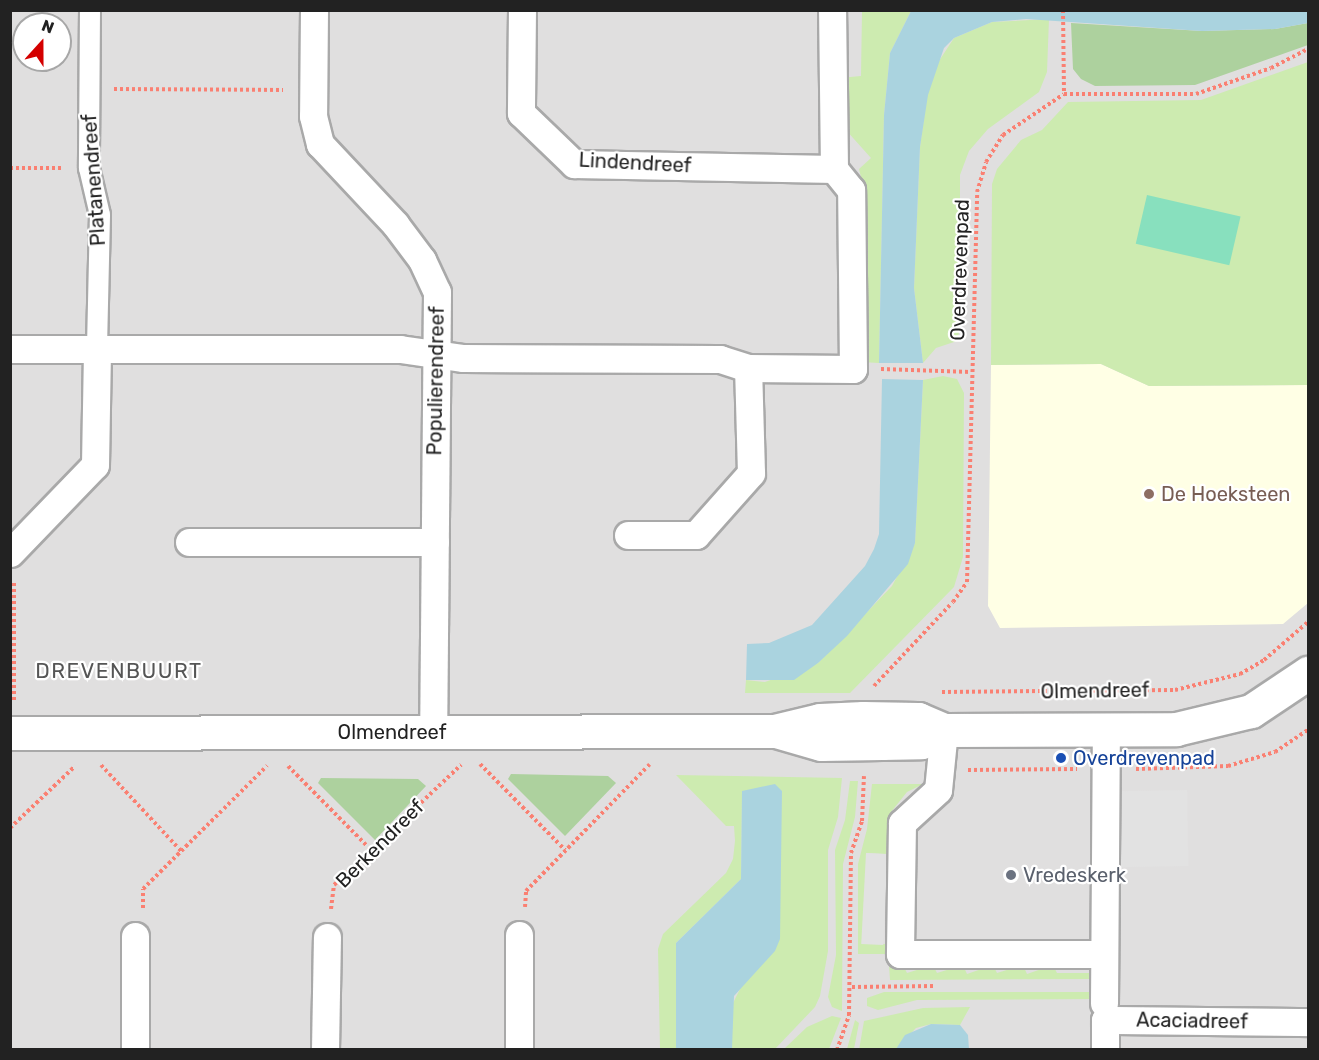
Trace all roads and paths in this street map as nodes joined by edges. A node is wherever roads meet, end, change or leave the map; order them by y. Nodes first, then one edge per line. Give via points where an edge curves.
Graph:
1 (90, 10) edge
2 (314, 10) edge
3 (522, 10) edge
4 (832, 10) edge
5 (1063, 10) edge
6 (1308, 48) edge
7 (89, 89) junction
8 (314, 90) junction
9 (1065, 94) junction
10 (10, 168) edge
11 (89, 168) junction
12 (834, 169) junction
13 (10, 349) edge
14 (97, 350) junction
15 (434, 353) junction
16 (748, 368) junction
17 (872, 369) dead end
18 (971, 372) junction
19 (628, 535) dead end
20 (189, 542) dead end
21 (435, 542) junction
22 (13, 551) edge
23 (1308, 622) edge
24 (1308, 674) edge
25 (870, 691) dead end
26 (936, 692) dead end
27 (14, 700) dead end
28 (944, 730) junction
29 (1106, 730) junction
30 (1308, 730) edge
31 (433, 732) junction
32 (10, 733) edge
33 (653, 761) dead end
34 (464, 762) dead end
35 (478, 762) dead end
36 (269, 763) dead end
37 (286, 763) dead end
38 (76, 765) dead end
39 (100, 765) dead end
40 (1106, 769) junction
41 (863, 770) dead end
42 (10, 828) edge
43 (565, 850) junction
44 (372, 851) junction
45 (182, 852) junction
46 (519, 935) joint
47 (135, 936) joint
48 (327, 937) joint
49 (1104, 954) junction
50 (1104, 1003) dead end
51 (1308, 1022) edge
52 (135, 1050) edge
53 (325, 1050) edge
54 (519, 1050) edge
55 (837, 1050) edge
56 (1105, 1050) edge

1 - 7 street, Platanendreef
2 - 8 street, Populierendreef
3 - 12 street, Lindendreef via 521,114 574,164
4 - 12 street
5 - 9 path
6 - 9 path via 1271,68 1196,94
7 - 8 path
7 - 11 street, Platanendreef
8 - 15 street, Populierendreef via 313,116 320,144 395,224 422,260 437,292
9 - 18 path, Overdrevenpad via 1003,135 986,162 977,192
10 - 11 path
11 - 14 street, Platanendreef via 100,215
12 - 16 street via 851,190 853,369
13 - 14 street
14 - 15 street via 400,349
14 - 22 street via 94,465
15 - 16 street via 464,358 720,359
15 - 21 street, Populierendreef
16 - 19 street via 751,473 696,535
17 - 18 path
18 - 25 path, Overdrevenpad via 967,582
20 - 21 street
21 - 31 street, Populierendreef
22 - 27 path
23 - 26 path, Olmendreef via 1264,660 1240,674 1175,690
24 - 29 street, Olmendreef via 1251,711 1224,719 1176,729
28 - 29 street, Olmendreef
28 - 31 street, Olmendreef via 921,742 842,744 821,744 774,731
28 - 49 street via 938,790 902,823 900,954
29 - 40 street
30 - 40 path via 1275,752 1228,766
31 - 32 street, Olmendreef
33 - 43 path
34 - 44 path, Berkendreef
35 - 43 path
36 - 45 path
37 - 44 path
38 - 42 path
39 - 45 path
40 - 49 street
41 - 55 path via 862,821 850,852 850,1006
43 - 46 path via 526,891 525,926
44 - 48 path, Berkendreef via 334,885
45 - 47 path via 143,888 142,921
46 - 54 street
47 - 52 street
48 - 53 street
49 - 50 street
51 - 56 street, Acaciadreef via 1105,1020

